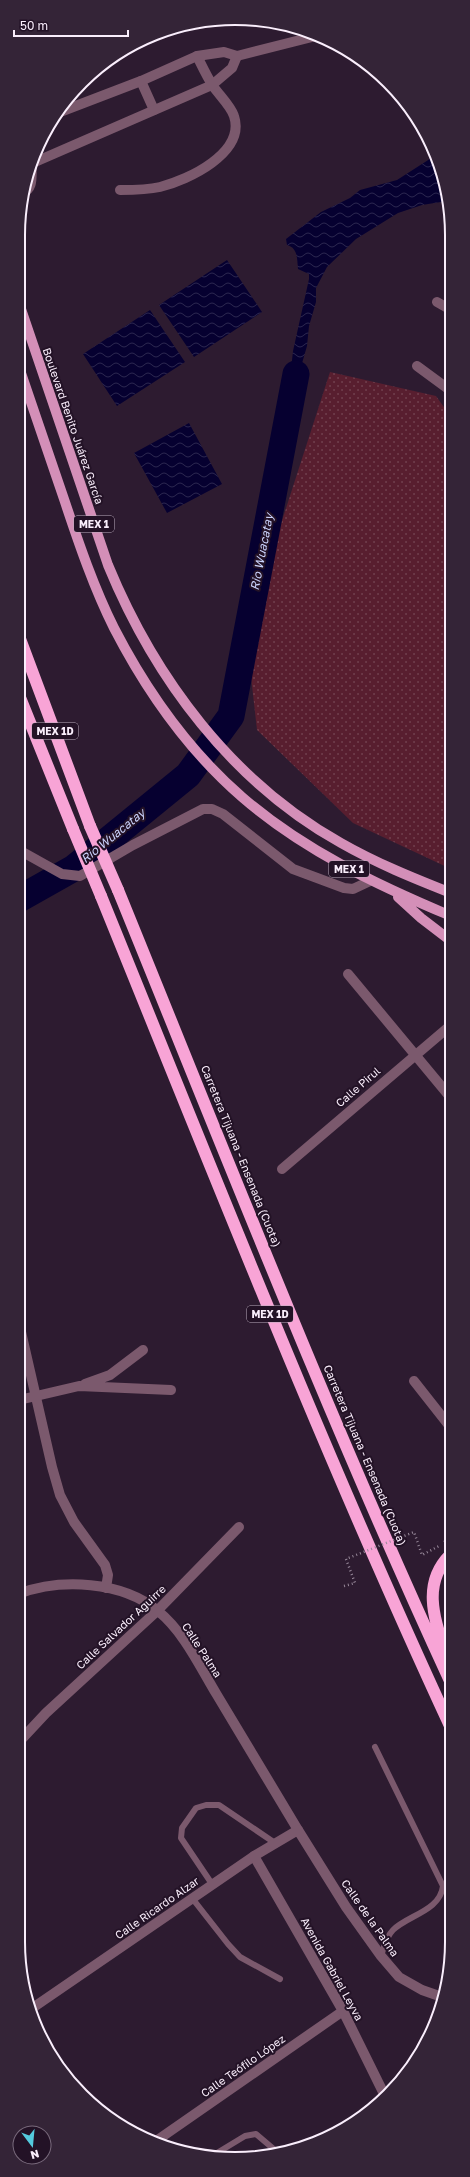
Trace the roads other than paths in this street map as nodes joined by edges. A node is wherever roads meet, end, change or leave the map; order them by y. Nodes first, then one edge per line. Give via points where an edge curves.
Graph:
1 (308, 38) edge
2 (197, 56) junction
3 (237, 56) junction
4 (141, 81) junction
5 (212, 85) junction
6 (66, 110) edge
7 (154, 110) junction
8 (39, 160) edge
9 (34, 176) edge
10 (120, 190) dead end
11 (30, 191) edge
12 (437, 302) dead end
13 (445, 307) edge
14 (25, 321) edge
15 (418, 366) dead end
16 (25, 385) edge
17 (445, 386) edge
18 (25, 652) edge
19 (25, 710) edge
20 (25, 853) edge
21 (370, 881) junction
22 (445, 891) edge
23 (392, 892) junction
24 (445, 914) edge
25 (445, 936) edge
26 (348, 974) dead end
27 (445, 1031) edge
28 (414, 1055) junction
29 (445, 1091) edge
30 (282, 1169) dead end
31 (25, 1350) edge
32 (143, 1350) dead end
33 (414, 1381) dead end
34 (79, 1386) junction
35 (171, 1390) dead end
36 (35, 1395) junction
37 (25, 1398) edge
38 (445, 1420) edge
39 (239, 1527) dead end
40 (445, 1562) edge
41 (106, 1588) junction
42 (25, 1592) edge
43 (157, 1610) junction
44 (445, 1652) edge
45 (445, 1669) edge
46 (445, 1715) edge
47 (25, 1736) edge
48 (375, 1747) dead end
49 (298, 1830) junction
50 (275, 1843) junction
51 (254, 1856) junction
52 (212, 1884) junction
53 (192, 1898) junction
54 (381, 1956) junction
55 (280, 1979) dead end
56 (438, 1996) edge
57 (35, 2006) edge
58 (343, 2011) junction
59 (382, 2091) edge
60 (160, 2138) edge
61 (273, 2148) edge
62 (219, 2152) edge

1 - 3 street
2 - 3 street via 224,52
2 - 4 street
2 - 5 street
3 - 5 street via 232,68
4 - 6 street
4 - 7 street
5 - 7 street
5 - 10 street via 234,115 236,130 232,141 222,154 206,168 185,179 159,187
7 - 8 street
9 - 11 lane via 33,187
12 - 13 street
14 - 22 main road, Boulevard Benito Juárez García / MEX 1 via 108,565 124,605 168,682 202,725 246,773 268,792 340,842 401,873
15 - 17 street
16 - 21 main road, MEX 1 via 76,534 114,627 152,694 184,735 231,786 255,807 314,849
18 - 45 highway, Carretera Tijuana - Ensenada (Cuota) / MEX 1D, bridge via 90,826 287,1306 374,1512
19 - 46 highway, MEX 1D, bridge via 269,1313 356,1518
20 - 21 street via 62,874 80,876 203,809 212,809 223,814 293,869 344,888 353,889
21 - 23 main road, MEX 1
23 - 24 main road, MEX 1
23 - 25 main road
26 - 28 street
27 - 28 street, Calle Pirul
28 - 29 street
28 - 30 street, Calle Pirul
31 - 36 street
32 - 34 street via 110,1375
33 - 38 street
34 - 35 street
34 - 36 street
36 - 37 street
36 - 41 street via 60,1495 74,1522 105,1565 108,1575
39 - 43 street, Calle Salvador Aguirre
40 - 44 highway via 437,1573 432,1597
41 - 42 street, Calle Palma via 56,1585
41 - 43 street, Calle Palma via 135,1597
43 - 47 street, Calle Salvador Aguirre
43 - 49 street, Calle Palma via 188,1647
48 - 54 lane via 443,1886 442,1894 434,1904 393,1930 388,1936
49 - 50 street, Calle Ricardo Alzar
49 - 54 street, Calle de la Palma via 346,1907
50 - 51 street, Calle Ricardo Alzar
50 - 52 lane via 219,1805 196,1808 182,1828 181,1838
51 - 52 street, Calle Ricardo Alzar
51 - 58 street, Avenida Gabriel Leyva
52 - 53 street, Calle Ricardo Alzar
53 - 55 lane via 240,1957
53 - 57 street, Calle Ricardo Alzar
54 - 56 street, Calle de la Palma via 399,1977
58 - 59 street, Avenida Gabriel Leyva
58 - 60 street, Calle Teófilo López
61 - 62 lane via 256,2134 246,2136

